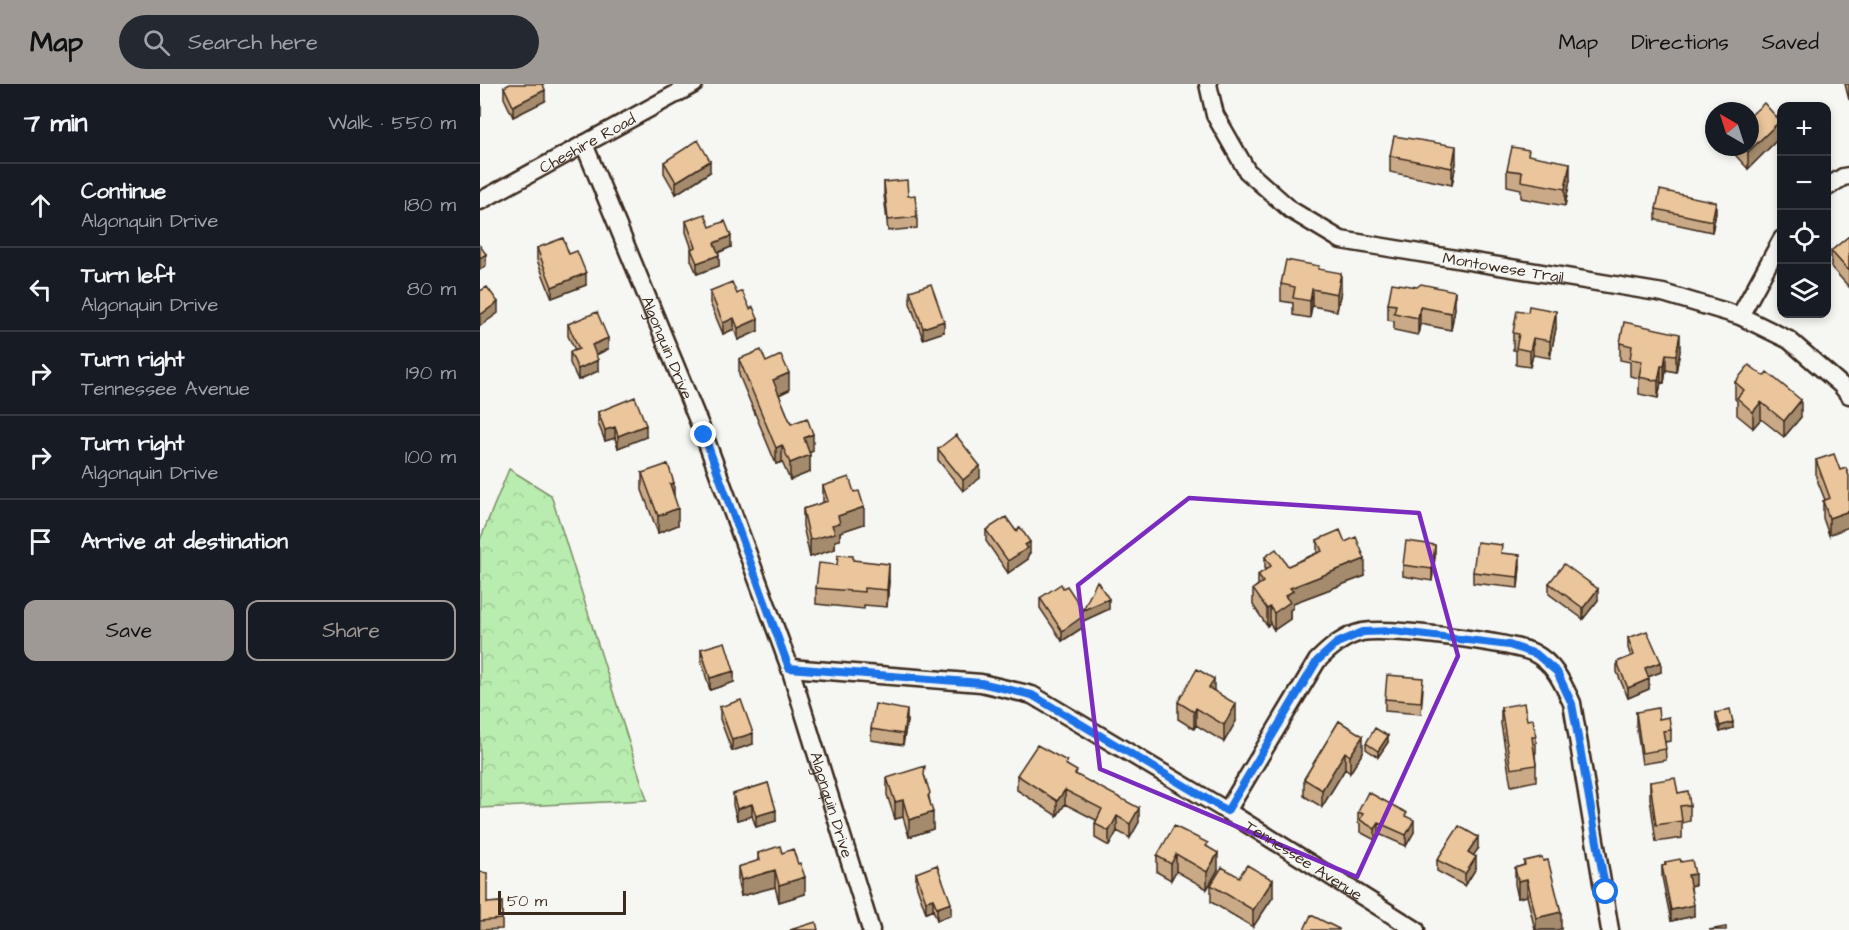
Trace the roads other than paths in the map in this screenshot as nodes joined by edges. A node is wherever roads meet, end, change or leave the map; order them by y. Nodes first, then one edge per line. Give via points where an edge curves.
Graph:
1 (694, 84) edge
2 (1208, 84) edge
3 (584, 144) junction
4 (1849, 176) edge
5 (1831, 185) edge
6 (480, 201) edge
7 (1777, 248) edge
8 (1740, 316) junction
9 (1849, 395) edge
10 (789, 668) junction
11 (1227, 811) junction
12 (872, 930) edge
13 (1416, 930) edge
14 (1610, 930) edge

1 - 3 street, Cheshire Road
2 - 8 street, Montowese Trail via 1215,115 1247,171 1291,210 1341,240 1663,293
3 - 6 street, Cheshire Road
3 - 10 street, Algonquin Drive via 704,435
4 - 5 street
7 - 8 street
8 - 9 street, Montowese Trail via 1789,340
10 - 11 street, Tennessee Avenue via 981,683 1032,695
10 - 12 street, Algonquin Drive
11 - 13 street, Tennessee Avenue
11 - 14 street via 1317,661 1337,643 1363,632 1393,631 1509,645 1536,654 1557,672 1572,704

